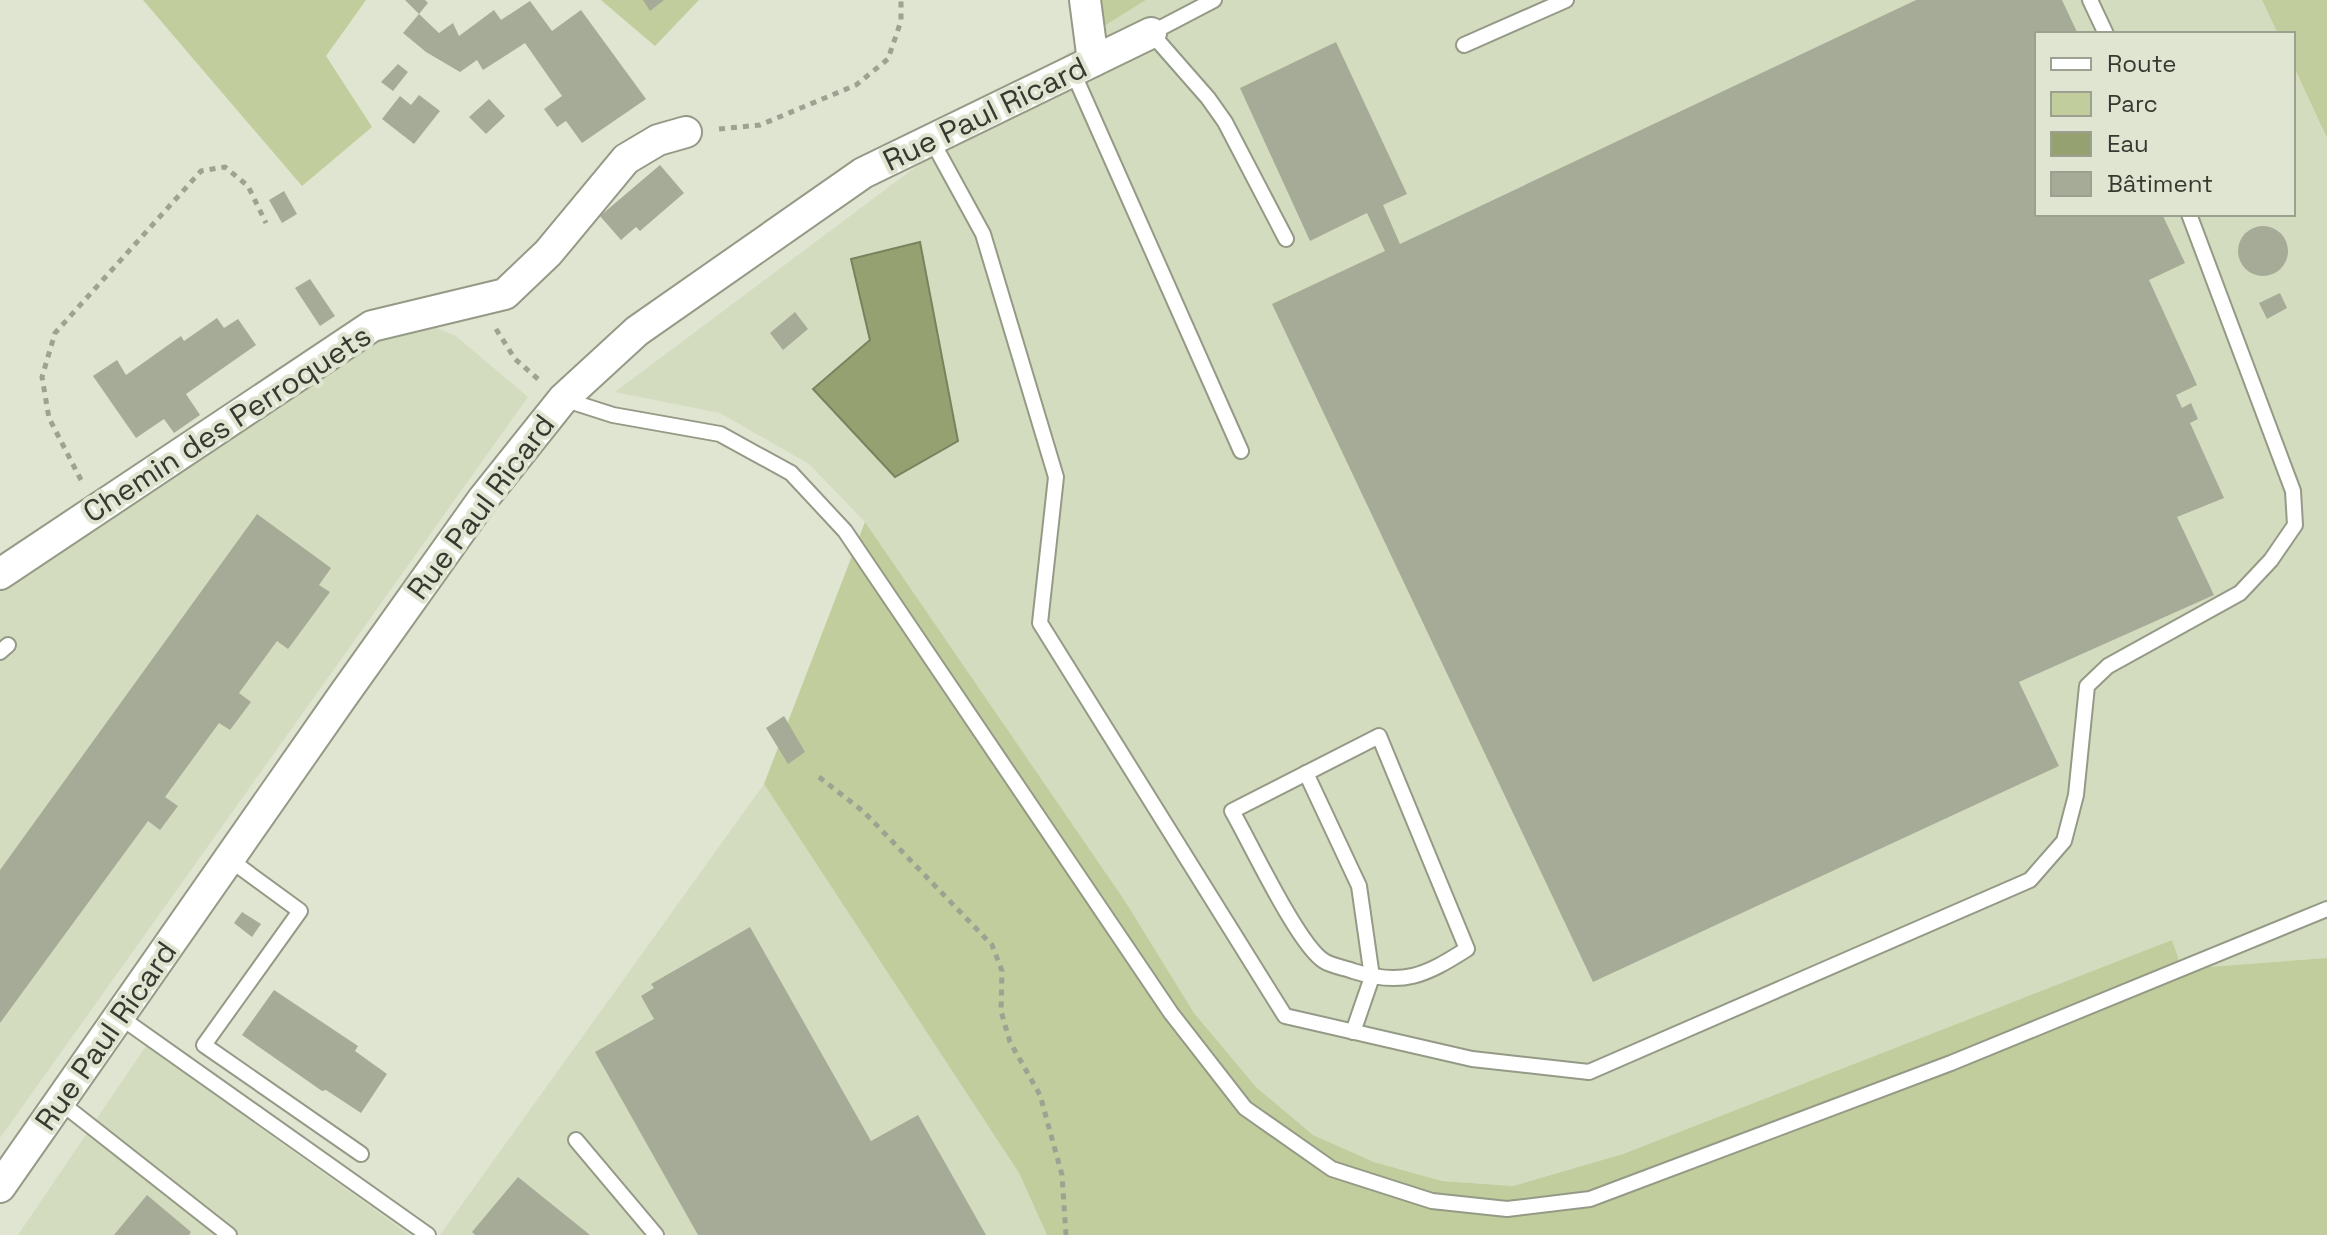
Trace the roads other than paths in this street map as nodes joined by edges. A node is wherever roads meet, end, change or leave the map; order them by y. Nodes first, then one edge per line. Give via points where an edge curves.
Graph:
1 (1085, 0) edge
2 (1214, 0) edge
3 (1566, 0) edge
4 (2090, 0) edge
5 (2105, 32) edge
6 (1151, 33) junction
7 (1464, 45) dead end
8 (1083, 66) junction
9 (686, 132) road end
10 (931, 139) junction
11 (2190, 216) edge
12 (1286, 239) dead end
13 (563, 399) junction
14 (1241, 451) dead end
15 (0, 574) edge
16 (1306, 773) junction
17 (229, 859) junction
18 (2327, 909) edge
19 (1372, 977) junction
20 (120, 1017) junction
21 (1353, 1032) junction
22 (60, 1102) junction
23 (576, 1140) dead end
24 (361, 1154) dead end
25 (0, 1187) edge
26 (229, 1235) edge
27 (428, 1235) edge
28 (656, 1235) edge

1 - 8 street
2 - 6 lane
3 - 7 lane
4 - 5 lane
6 - 8 street, Rue Paul Ricard
6 - 12 lane via 1225,122
8 - 10 street, Rue Paul Ricard
8 - 14 lane
9 - 15 street, Chemin des Perroquets via 658,140 626,159 548,253 505,294 372,326
10 - 13 street, Rue Paul Ricard via 863,173 637,331
10 - 21 lane via 983,234 1056,477 1040,623 1285,1016
11 - 21 lane via 2293,491 2295,525 2240,593 2108,666 2087,686 2076,795 2064,841 2030,880 1589,1072 1472,1059
13 - 17 street, Rue Paul Ricard via 483,499
13 - 18 lane via 613,415 720,434 791,473 845,531 1171,1013 1245,1108 1332,1169 1432,1201 1507,1209 1590,1199 1951,1063
16 - 19 lane via 1359,886
16 - 19 lane via 1232,811 1302,939 1324,961
16 - 19 lane via 1379,736 1467,949 1411,978
17 - 20 street, Rue Paul Ricard
17 - 24 lane via 300,911 204,1045
19 - 21 lane
20 - 22 street, Rue Paul Ricard
20 - 27 lane
22 - 25 street, Rue Paul Ricard
22 - 26 lane
23 - 28 lane

